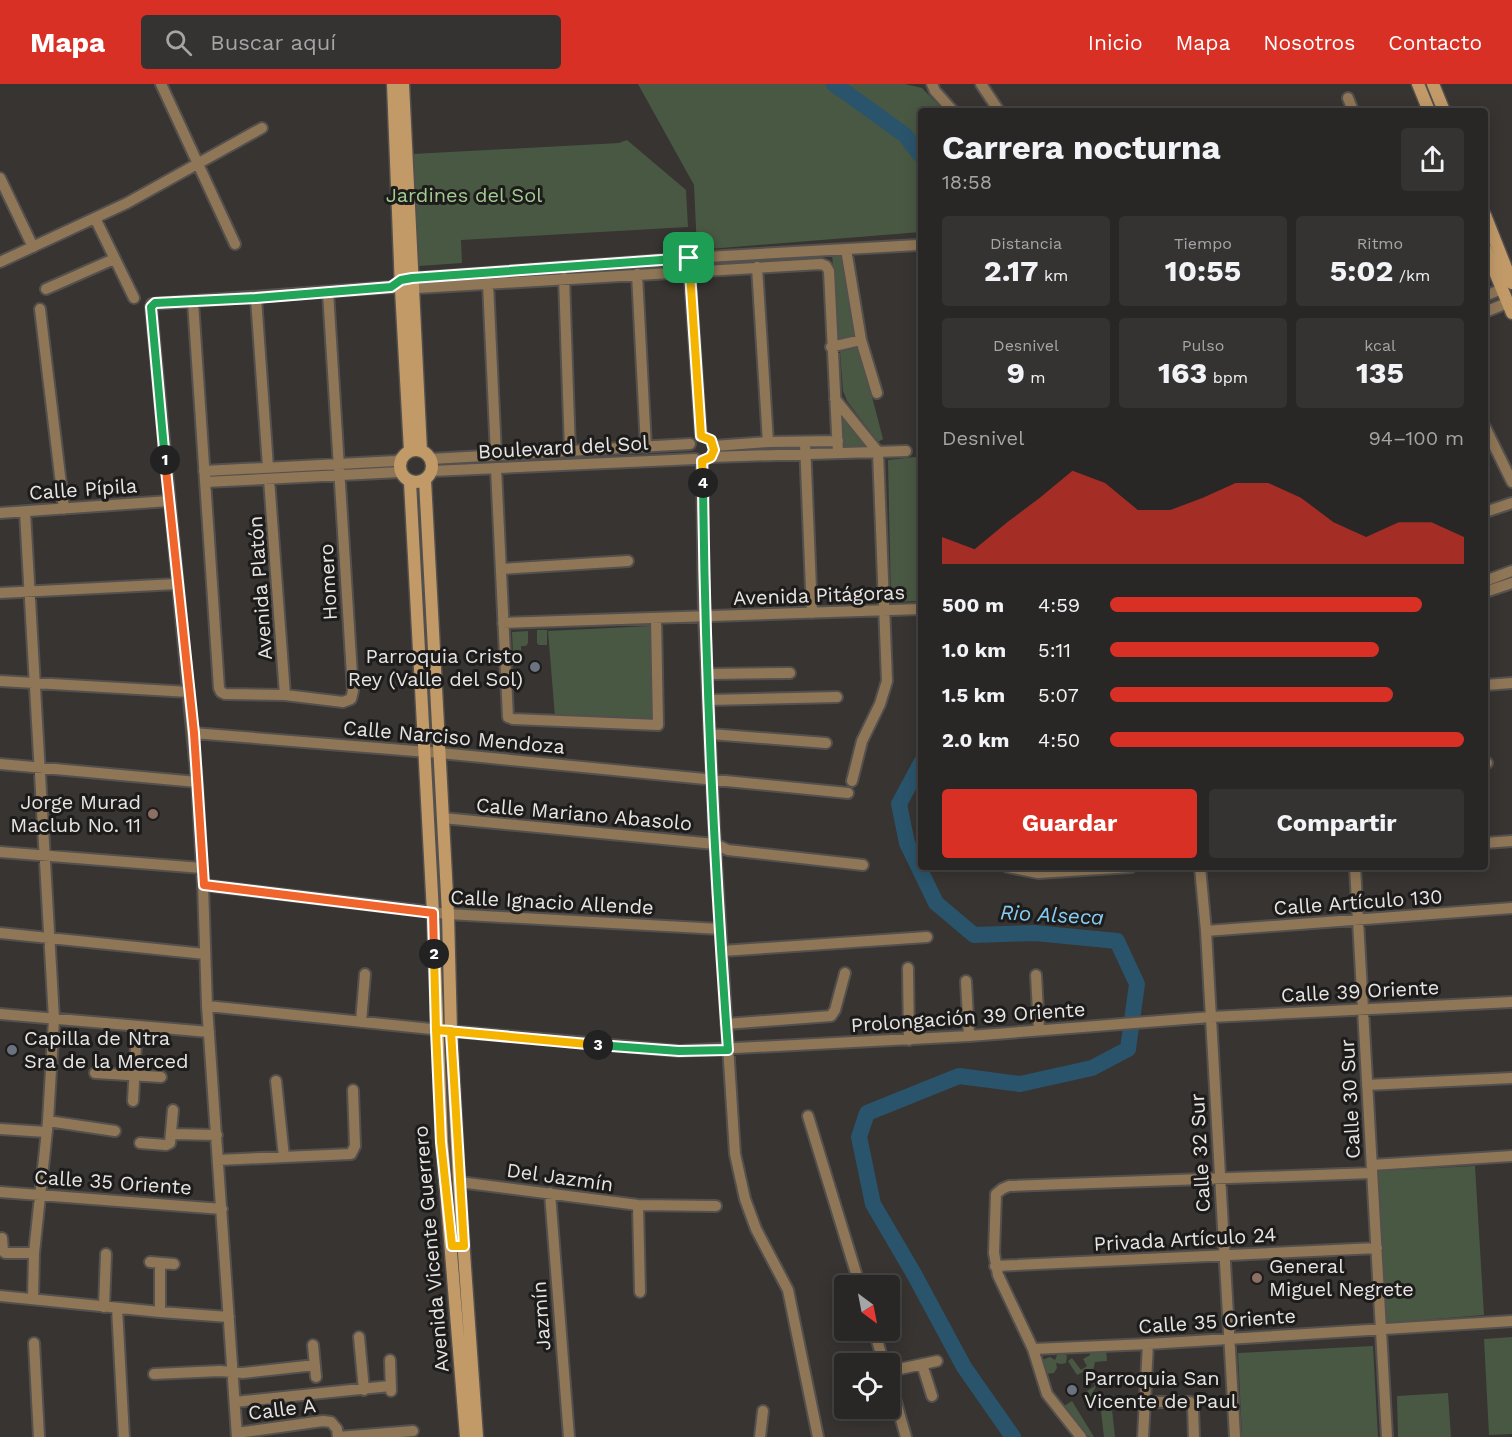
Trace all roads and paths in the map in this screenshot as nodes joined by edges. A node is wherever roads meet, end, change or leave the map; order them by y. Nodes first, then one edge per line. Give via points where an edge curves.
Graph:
1 (161, 84) edge
2 (393, 84) edge
3 (403, 84) edge
4 (932, 84) edge
5 (981, 84) edge
6 (1418, 84) edge
7 (1433, 84) edge
8 (1348, 98) dead end
9 (950, 108) edge
10 (997, 108) edge
11 (1352, 108) edge
12 (1428, 108) edge
13 (1443, 108) edge
14 (262, 128) dead end
15 (199, 163) junction
16 (0, 177) edge
17 (95, 219) junction
18 (1488, 225) edge
19 (235, 244) dead end
20 (918, 245) dead end
21 (33, 247) junction
22 (846, 249) junction
23 (1488, 253) edge
24 (689, 258) junction
25 (114, 259) junction
26 (0, 262) edge
27 (757, 267) junction
28 (690, 271) junction
29 (637, 274) junction
30 (564, 279) junction
31 (488, 283) junction
32 (403, 284) junction
33 (1507, 286) edge
34 (46, 289) dead end
35 (328, 292) junction
36 (1488, 295) edge
37 (134, 298) dead end
38 (256, 298) junction
39 (193, 302) junction
40 (1510, 308) edge
41 (40, 309) dead end
42 (1488, 312) edge
43 (861, 340) junction
44 (831, 347) junction
45 (877, 393) dead end
46 (835, 398) junction
47 (701, 436) junction
48 (838, 441) junction
49 (768, 442) junction
50 (805, 443) junction
51 (1489, 443) edge
52 (690, 444) junction
53 (646, 447) junction
54 (616, 448) junction
55 (570, 451) junction
56 (906, 451) dead end
57 (878, 452) junction
58 (532, 453) junction
59 (838, 453) junction
60 (496, 455) junction
61 (805, 455) junction
62 (706, 456) junction
63 (420, 462) junction
64 (617, 463) junction
65 (534, 467) junction
66 (496, 468) junction
67 (339, 469) junction
68 (400, 472) junction
69 (269, 473) junction
70 (205, 477) junction
71 (410, 482) junction
72 (1512, 482) edge
73 (169, 501) junction
74 (1512, 503) edge
75 (64, 509) junction
76 (1488, 511) edge
77 (26, 512) junction
78 (0, 513) edge
79 (628, 561) dead end
80 (501, 569) junction
81 (1512, 572) edge
82 (1488, 580) edge
83 (1512, 583) edge
84 (177, 584) junction
85 (29, 591) junction
86 (1488, 591) edge
87 (0, 593) edge
88 (416, 595) junction
89 (431, 595) junction
90 (918, 609) edge
91 (884, 610) junction
92 (812, 613) junction
93 (704, 616) junction
94 (656, 618) junction
95 (503, 623) junction
96 (707, 674) junction
97 (790, 674) dead end
98 (0, 681) edge
99 (34, 683) junction
100 (1512, 683) edge
101 (1488, 685) edge
102 (189, 692) junction
103 (285, 695) junction
104 (837, 697) dead end
105 (709, 700) junction
106 (194, 733) junction
107 (710, 734) junction
108 (826, 743) dead end
109 (424, 752) junction
110 (440, 753) junction
111 (0, 764) edge
112 (39, 767) junction
113 (712, 779) junction
114 (197, 782) junction
115 (852, 782) dead end
116 (848, 793) dead end
117 (443, 818) junction
118 (1512, 841) edge
119 (1488, 843) edge
120 (715, 844) junction
121 (0, 852) edge
122 (44, 856) junction
123 (863, 866) dead end
124 (202, 868) junction
125 (1200, 870) edge
126 (1356, 870) edge
127 (204, 885) junction
128 (1512, 908) edge
129 (433, 913) junction
130 (448, 914) junction
131 (1358, 921) junction
132 (720, 929) junction
133 (1206, 931) junction
134 (0, 933) edge
135 (927, 937) dead end
136 (50, 938) junction
137 (722, 951) junction
138 (205, 954) junction
139 (908, 968) dead end
140 (845, 973) dead end
141 (365, 974) dead end
142 (1036, 975) dead end
143 (966, 981) dead end
144 (1512, 1002) edge
145 (207, 1006) junction
146 (1363, 1008) junction
147 (0, 1014) edge
148 (1211, 1017) junction
149 (54, 1019) junction
150 (362, 1022) junction
151 (726, 1024) junction
152 (136, 1026) junction
153 (436, 1030) junction
154 (1038, 1030) junction
155 (451, 1031) junction
156 (209, 1032) junction
157 (969, 1036) junction
158 (909, 1040) junction
159 (728, 1050) junction
160 (95, 1073) dead end
161 (135, 1076) junction
162 (161, 1077) dead end
163 (1512, 1078) edge
164 (276, 1082) dead end
165 (1367, 1085) junction
166 (353, 1090) dead end
167 (133, 1101) dead end
168 (173, 1110) dead end
169 (808, 1116) dead end
170 (47, 1126) junction
171 (0, 1129) edge
172 (115, 1131) dead end
173 (171, 1134) junction
174 (217, 1135) junction
175 (140, 1143) dead end
176 (1512, 1156) edge
177 (284, 1157) junction
178 (218, 1160) junction
179 (1372, 1169) junction
180 (1220, 1179) junction
181 (459, 1182) junction
182 (0, 1192) edge
183 (550, 1193) junction
184 (40, 1195) junction
185 (638, 1205) junction
186 (716, 1206) dead end
187 (222, 1209) junction
188 (2, 1238) dead end
189 (458, 1246) junction
190 (1377, 1248) junction
191 (34, 1253) junction
192 (106, 1254) dead end
193 (1224, 1256) junction
194 (174, 1264) dead end
195 (995, 1266) junction
196 (858, 1275) edge
197 (640, 1292) dead end
198 (0, 1296) edge
199 (33, 1299) junction
200 (104, 1306) junction
201 (117, 1308) junction
202 (160, 1312) junction
203 (230, 1317) junction
204 (1512, 1321) edge
205 (1381, 1329) junction
206 (359, 1337) dead end
207 (1229, 1338) junction
208 (34, 1343) dead end
209 (1148, 1344) junction
210 (313, 1345) dead end
211 (1033, 1349) junction
212 (390, 1360) dead end
213 (937, 1361) dead end
214 (922, 1364) junction
215 (900, 1369) edge
216 (233, 1373) junction
217 (154, 1374) dead end
218 (364, 1390) junction
219 (932, 1396) dead end
220 (235, 1402) junction
221 (1145, 1402) junction
222 (763, 1411) dead end
223 (900, 1416) edge
224 (412, 1431) dead end
225 (285, 1432) edge
226 (237, 1435) edge
227 (390, 1435) edge
228 (39, 1437) edge
229 (124, 1437) edge
230 (338, 1437) edge
231 (466, 1437) edge
232 (477, 1437) edge
233 (569, 1437) edge
234 (760, 1437) edge
235 (818, 1437) edge
236 (906, 1437) edge
237 (1081, 1437) edge
238 (1143, 1437) edge
239 (1194, 1437) edge
240 (1235, 1437) edge
241 (1387, 1437) edge

1 - 15 street
2 - 32 main road, Avenida Vicente Guerrero
3 - 32 main road, Avenida Vicente Guerrero
4 - 9 street
5 - 10 street
6 - 12 main road
7 - 13 main road
8 - 11 street
14 - 15 street
15 - 17 street
15 - 19 street
16 - 21 street
17 - 21 street
17 - 25 street
18 - 33 main road
20 - 22 street
21 - 26 street
22 - 24 street
22 - 43 street
23 - 33 main road
24 - 28 street
24 - 32 street
25 - 34 street
25 - 37 street
27 - 28 street
27 - 44 street via 826,266
27 - 49 street
28 - 29 street
28 - 47 street
29 - 30 street
29 - 53 street
30 - 31 street
30 - 55 street
31 - 32 street
31 - 60 street
32 - 35 street
32 - 63 main road, Avenida Vicente Guerrero
33 - 36 street
33 - 40 main road
35 - 38 street
35 - 67 street, Homero
38 - 39 street
38 - 69 street, Avenida Platón
39 - 70 street
39 - 73 street via 151,307
40 - 42 street
41 - 75 street
43 - 44 street
43 - 45 street
44 - 46 street
46 - 48 street
46 - 57 street
47 - 52 street
47 - 62 street via 711,440
48 - 50 street, Boulevard del Sol
48 - 59 street
49 - 50 street, Boulevard del Sol
49 - 62 street, Boulevard del Sol
50 - 61 street
51 - 72 street
52 - 53 street, Boulevard del Sol
52 - 62 street via 690,453
53 - 54 street, Boulevard del Sol
54 - 55 street, Boulevard del Sol
54 - 64 street
55 - 58 street, Boulevard del Sol
56 - 57 street, Boulevard del Sol
57 - 59 street, Boulevard del Sol
57 - 91 street
58 - 60 street, Boulevard del Sol
58 - 65 street
59 - 61 street, Boulevard del Sol
60 - 63 street, Boulevard del Sol
61 - 62 street, Boulevard del Sol
61 - 92 street
62 - 64 street, Boulevard del Sol
62 - 93 street
63 - 66 street, Boulevard del Sol
63 - 67 street, Boulevard del Sol via 396,461
63 - 68 main road via 400,464
63 - 71 main road via 417,483
63 - 89 main road, Avenida Vicente Guerrero
64 - 65 street, Boulevard del Sol
65 - 66 street, Boulevard del Sol
66 - 80 street
67 - 68 street, Boulevard del Sol
67 - 69 street, Boulevard del Sol
67 - 103 street, Homero via 351,699 343,702
68 - 71 main road
69 - 70 street, Boulevard del Sol
69 - 103 street, Avenida Platón
70 - 103 street via 219,688 221,692
71 - 88 main road, Avenida Vicente Guerrero
73 - 75 street, Calle Pípila
73 - 84 street
74 - 76 street
75 - 77 street, Calle Pípila
77 - 78 street, Calle Pípila
77 - 85 street
79 - 80 street
80 - 95 street
81 - 82 street
83 - 86 street
84 - 85 street
84 - 102 street
85 - 87 street
85 - 99 street
88 - 89 main road
88 - 109 main road, Avenida Vicente Guerrero
89 - 110 main road, Avenida Vicente Guerrero
90 - 91 street, Avenida Pitágoras
91 - 92 street, Avenida Pitágoras
91 - 115 street via 887,681 862,741
92 - 93 street, Avenida Pitágoras
93 - 94 street, Avenida Pitágoras
93 - 96 street
94 - 95 street, Avenida Pitágoras
94 - 95 street via 658,725 508,717
96 - 97 street
96 - 105 street
98 - 99 street
99 - 102 street
99 - 112 street
100 - 101 street
102 - 106 street
104 - 105 street
105 - 107 street
106 - 109 street, Calle Narciso Mendoza
106 - 114 street
107 - 108 street
107 - 113 street
109 - 110 street, Calle Narciso Mendoza
109 - 129 main road, Avenida Vicente Guerrero
110 - 113 street, Calle Narciso Mendoza
110 - 117 main road, Avenida Vicente Guerrero
111 - 112 street
112 - 114 street
112 - 122 street
113 - 116 street, Calle Narciso Mendoza
113 - 120 street
114 - 124 street
117 - 120 street, Calle Mariano Abasolo
117 - 130 main road, Avenida Vicente Guerrero
118 - 119 street
120 - 123 street, Calle Mariano Abasolo via 728,850
120 - 132 street
121 - 122 street
122 - 124 street
122 - 136 street
124 - 127 street
125 - 133 street, Calle 32 Sur
126 - 131 street, Calle 30 Sur
127 - 129 street, Calle Ignacio Allende
127 - 138 street
128 - 131 street, Calle Artículo 130
129 - 130 street, Calle Ignacio Allende
129 - 153 main road, Avenida Vicente Guerrero
130 - 132 street, Calle Ignacio Allende
130 - 155 main road, Avenida Vicente Guerrero
131 - 133 street, Calle Artículo 130
131 - 146 street, Calle 30 Sur
132 - 137 street
133 - 148 street, Calle 32 Sur
134 - 136 street
135 - 137 street
136 - 138 street
136 - 149 street
137 - 151 street
138 - 145 street
139 - 158 street
140 - 151 street via 831,1016
141 - 150 street
142 - 154 street
143 - 157 street
144 - 146 street, Calle 39 Oriente
145 - 150 street, Prolongación 39 Oriente
145 - 156 street
146 - 148 street, Calle 39 Oriente
146 - 165 street, Calle 30 Sur
147 - 149 street
148 - 154 street, Prolongación 39 Oriente
148 - 180 street, Calle 32 Sur
149 - 152 street
149 - 170 street
150 - 153 street, Prolongación 39 Oriente
151 - 159 street
152 - 156 street
152 - 161 street
153 - 155 street, Prolongación 39 Oriente
153 - 189 main road, Avenida Vicente Guerrero via 441,1142
154 - 157 street, Prolongación 39 Oriente
155 - 159 street, Prolongación 39 Oriente via 662,1051
155 - 181 main road, Avenida Vicente Guerrero
156 - 174 street
157 - 158 street, Prolongación 39 Oriente
158 - 159 street, Prolongación 39 Oriente
159 - 235 street via 737,1170 756,1229 788,1290
160 - 161 street
161 - 162 street
161 - 167 street
163 - 165 street
164 - 177 street
165 - 179 street, Calle 30 Sur
166 - 177 street via 355,1146 351,1154
168 - 173 street
169 - 196 street
170 - 171 street
170 - 172 street
170 - 184 street
173 - 174 street
173 - 175 street via 168,1144
174 - 178 street
176 - 179 street
177 - 178 street
178 - 187 street
179 - 180 street
179 - 190 street, Calle 30 Sur
180 - 193 street, Calle 32 Sur
180 - 195 street via 1009,1186 996,1194
181 - 183 street, Del Jazmín
181 - 189 main road, Avenida Vicente Guerrero
182 - 184 street, Calle 35 Oriente
183 - 185 street, Del Jazmín
183 - 233 street, Jazmín
184 - 187 street, Calle 35 Oriente
184 - 191 street
185 - 186 street, Del Jazmín
185 - 197 street
187 - 203 street
188 - 191 street via 5,1253
189 - 231 main road, Avenida Vicente Guerrero
189 - 232 main road, Avenida Vicente Guerrero
190 - 193 street, Privada Artículo 24
190 - 205 street, Calle 30 Sur
191 - 199 street
192 - 200 street
193 - 195 street, Privada Artículo 24
193 - 207 street, Calle 32 Sur
194 - 202 street via 155,1262
195 - 211 street
198 - 199 street
199 - 200 street
200 - 201 street
201 - 202 street
201 - 229 street
202 - 203 street
203 - 216 street
204 - 205 street, Calle 35 Oriente
205 - 207 street, Calle 35 Oriente
205 - 241 street, Calle 30 Sur
206 - 218 street
207 - 209 street, Calle 35 Oriente
207 - 240 street, Calle 32 Sur
208 - 228 street
209 - 211 street, Calle 35 Oriente
209 - 221 street
210 - 216 street via 315,1371
211 - 237 street via 1047,1394
212 - 218 street via 391,1388
213 - 214 street
214 - 215 street
214 - 219 street
216 - 217 street
216 - 220 street
218 - 220 street
220 - 226 street
221 - 238 street
221 - 239 street via 1190,1402
222 - 234 street
223 - 236 street
224 - 227 street, Calle A
225 - 226 street, Calle A
225 - 230 street, Calle A via 323,1421 331,1422
227 - 230 street, Calle A

